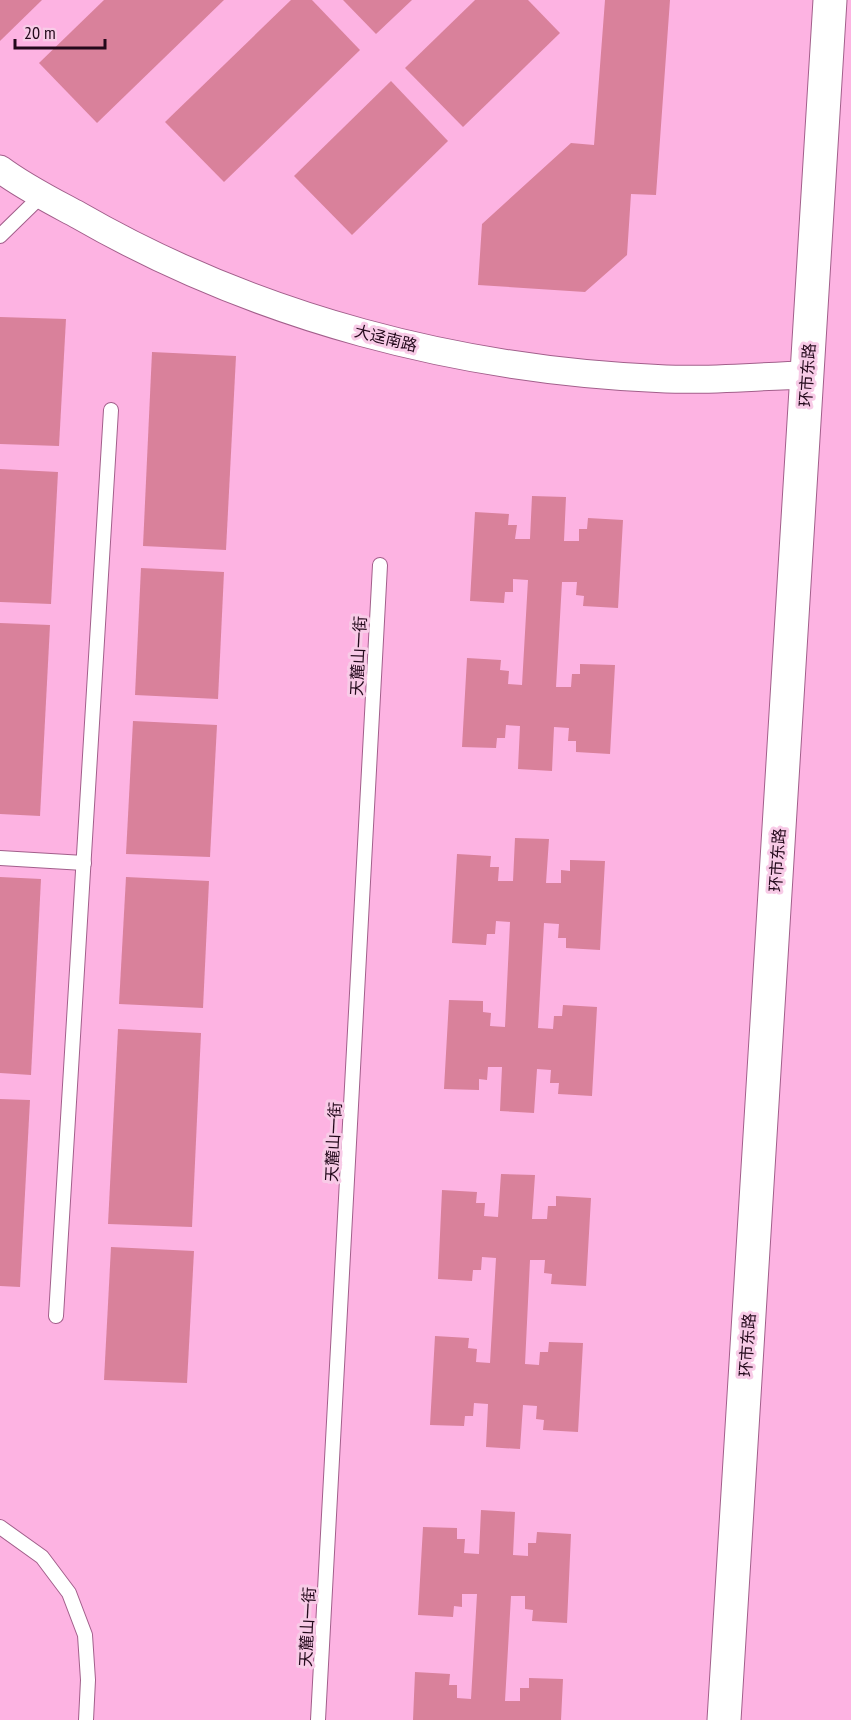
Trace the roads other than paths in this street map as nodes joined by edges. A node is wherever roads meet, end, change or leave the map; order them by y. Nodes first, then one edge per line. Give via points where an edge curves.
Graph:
1 (830, 0) edge
2 (0, 169) edge
3 (42, 195) junction
4 (0, 236) edge
5 (807, 375) junction
6 (111, 410) dead end
7 (380, 565) dead end
8 (0, 858) edge
9 (84, 862) junction
10 (56, 1316) dead end
11 (0, 1527) edge
12 (86, 1720) edge
13 (318, 1720) edge
14 (724, 1720) edge

1 - 5 street, 环市东路
2 - 3 street, 大迳南路
3 - 4 lane
3 - 5 street, 大迳南路 via 128,244 257,300 390,341 528,368 667,379
5 - 14 street, 环市东路
6 - 9 lane
7 - 13 lane, 天麓山一街
8 - 9 lane
9 - 10 lane
11 - 12 lane via 42,1557 69,1593 85,1635

